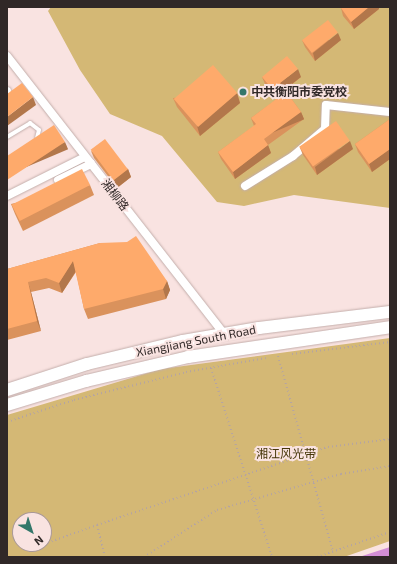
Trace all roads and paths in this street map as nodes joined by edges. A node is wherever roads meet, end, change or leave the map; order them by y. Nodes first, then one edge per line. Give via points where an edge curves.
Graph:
1 (7, 56) edge
2 (7, 91) edge
3 (7, 95) edge
4 (390, 112) edge
5 (7, 137) edge
6 (31, 142) edge
7 (85, 157) junction
8 (91, 164) junction
9 (65, 166) junction
10 (68, 175) junction
11 (58, 180) edge
12 (245, 186) dead end
13 (7, 196) edge
14 (145, 234) junction
15 (135, 242) edge
16 (390, 312) edge
17 (390, 327) edge
18 (224, 334) junction
19 (390, 342) edge
20 (278, 356) junction
21 (211, 367) junction
22 (7, 390) edge
23 (7, 405) edge
24 (7, 422) edge
25 (390, 439) edge
26 (305, 456) junction
27 (390, 466) edge
28 (245, 473) junction
29 (312, 482) junction
30 (253, 499) junction
31 (97, 525) junction
32 (390, 532) edge
33 (52, 541) edge
34 (333, 552) junction
35 (105, 557) edge
36 (144, 557) edge
37 (272, 557) edge
38 (317, 557) edge

1 - 7 street, 湘柳路
2 - 3 street
4 - 12 street via 326,105 325,129 293,156
5 - 6 lane via 30,123 40,135
7 - 8 street, 湘柳路
7 - 9 street
8 - 10 street
8 - 14 street, 湘柳路
9 - 10 street
9 - 13 street
10 - 11 street
14 - 15 street
14 - 18 street, 湘柳路
16 - 18 main road, Xiangjiang South Road
17 - 23 main road, Xiangjiang South Road via 188,357 86,381
18 - 22 main road, Xiangjiang South Road via 87,364
19 - 20 path
20 - 21 path
20 - 26 path
21 - 24 path via 74,400
21 - 28 path
25 - 26 path via 328,447
26 - 28 path
26 - 29 path
27 - 29 path via 364,468
28 - 30 path
28 - 31 path
29 - 30 path
29 - 34 path
30 - 36 path via 203,516
30 - 37 path
31 - 33 path
31 - 35 path
32 - 34 path
34 - 38 path

